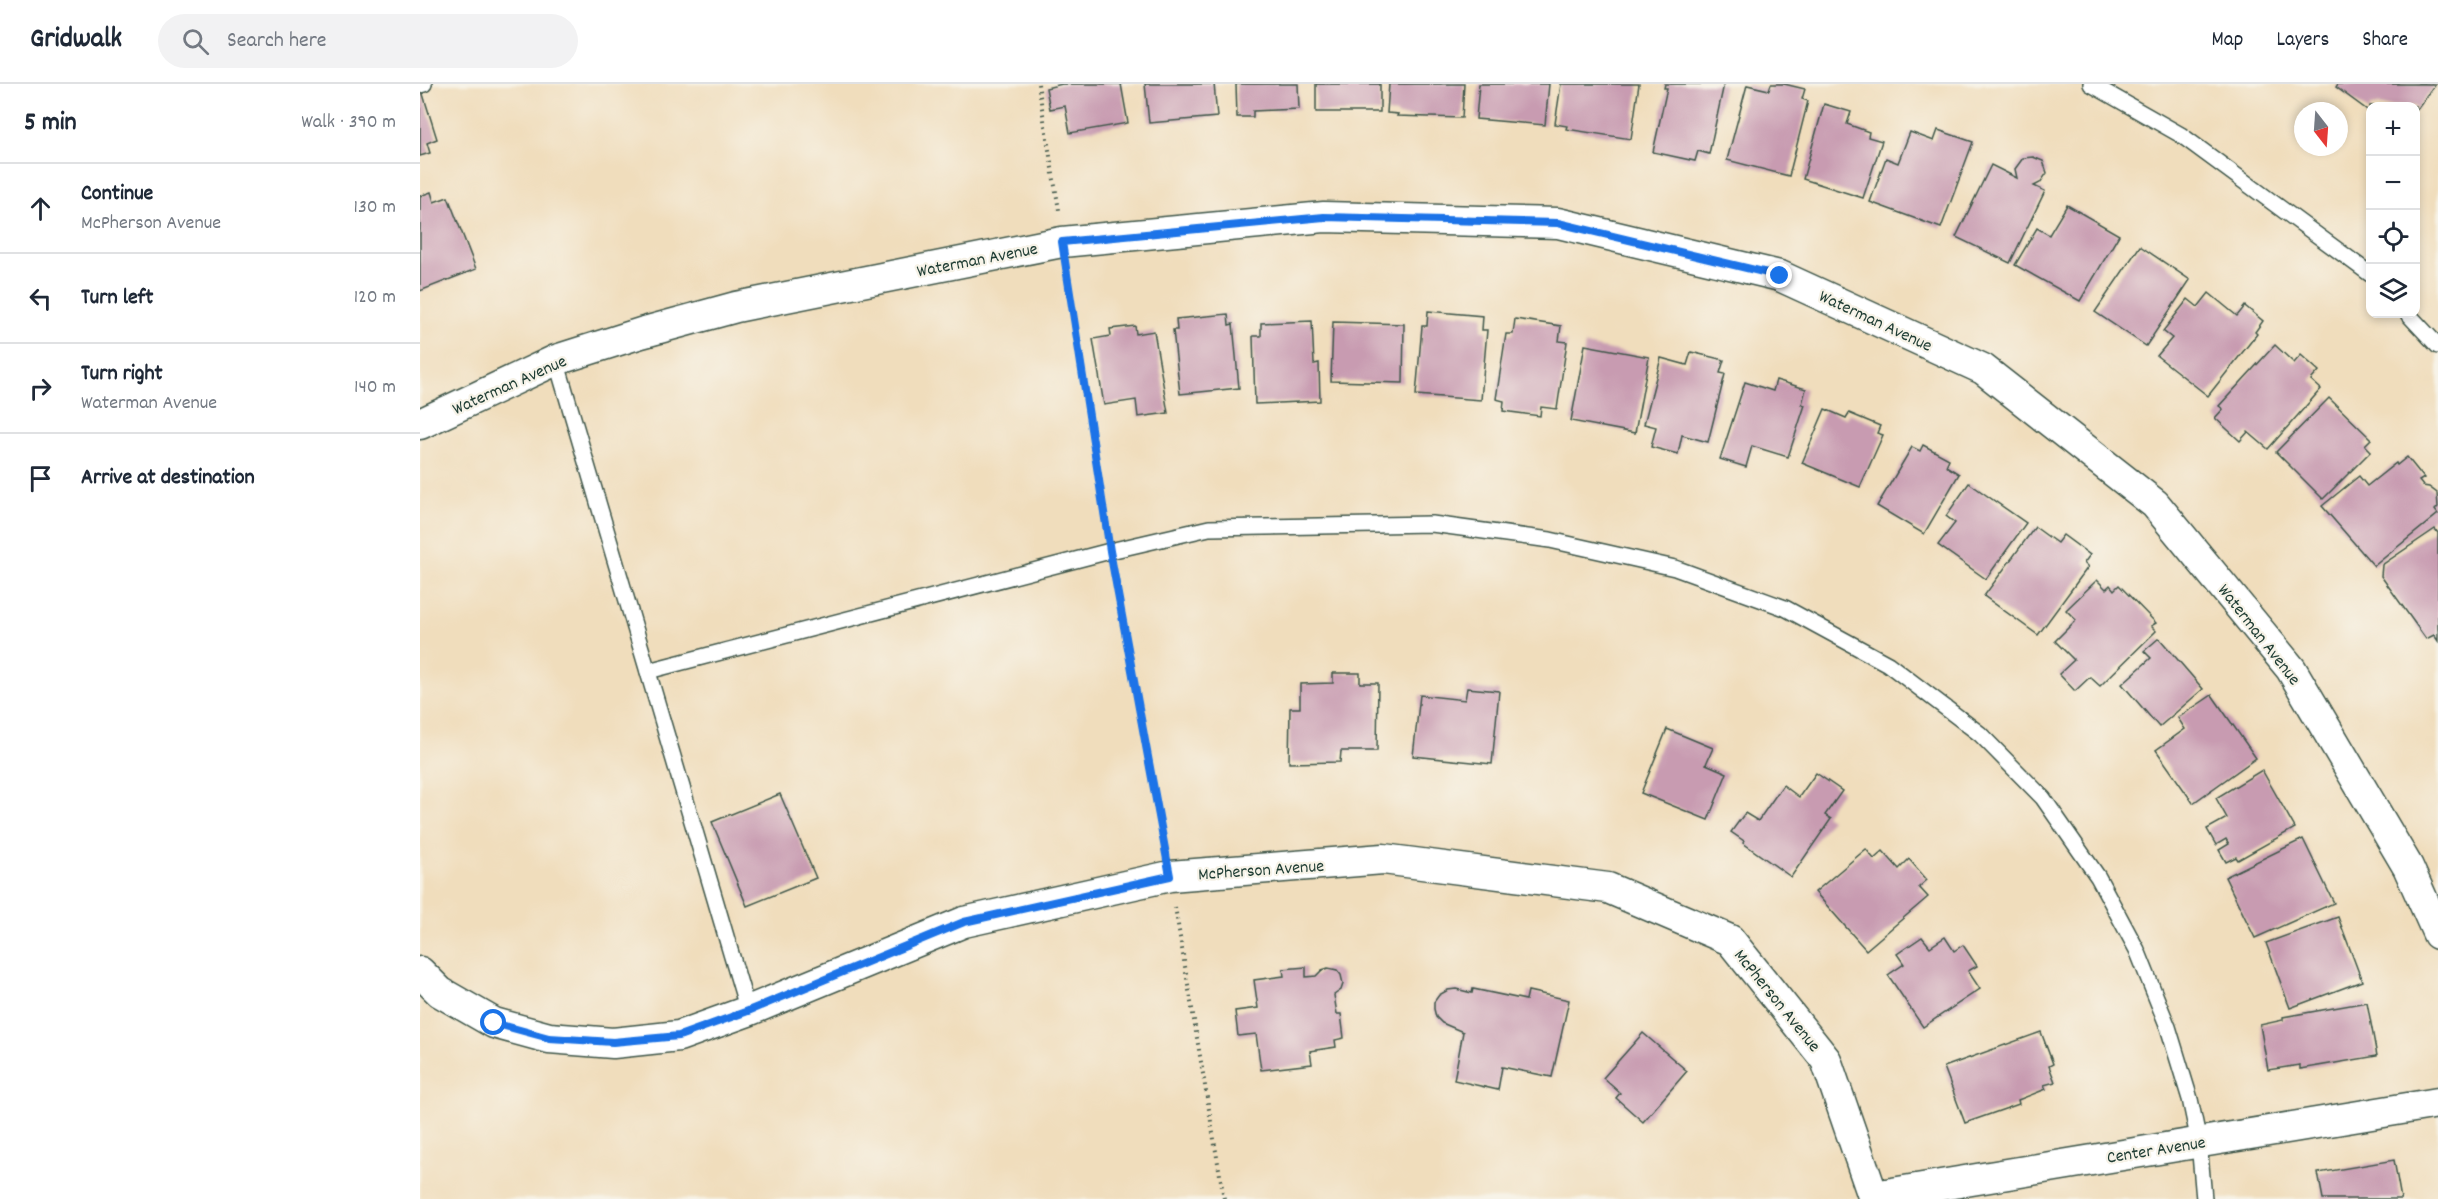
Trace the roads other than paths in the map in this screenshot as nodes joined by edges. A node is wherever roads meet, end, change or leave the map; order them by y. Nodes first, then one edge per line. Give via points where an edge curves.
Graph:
1 (424, 84) edge
2 (2091, 84) edge
3 (420, 85) edge
4 (2366, 271) edge
5 (2412, 318) edge
6 (2438, 346) edge
7 (556, 360) junction
8 (420, 424) edge
9 (648, 671) junction
10 (2438, 934) edge
11 (420, 972) edge
12 (748, 1011) junction
13 (2438, 1103) edge
14 (2199, 1142) junction
15 (1868, 1198) edge
16 (2204, 1199) edge

1 - 3 lane
2 - 4 lane via 2181,135
5 - 6 lane
7 - 8 street, Waterman Avenue
7 - 9 lane
7 - 10 street, Waterman Avenue via 736,307 1062,242 1324,217 1558,223 1780,276 1983,369 2155,504 2291,669 2408,867
9 - 12 lane
9 - 14 lane via 1209,528 1432,524 1550,540 1675,568 1796,614 1888,664 1980,734 2043,798 2097,877 2137,950 2168,1028
11 - 12 street, McPherson Avenue via 440,992 494,1023 549,1038 613,1042 679,1036
12 - 15 street, McPherson Avenue via 964,922 1170,876 1383,859 1608,888 1730,940 1826,1060
13 - 14 street, Center Avenue
14 - 15 street, Center Avenue
14 - 16 lane

